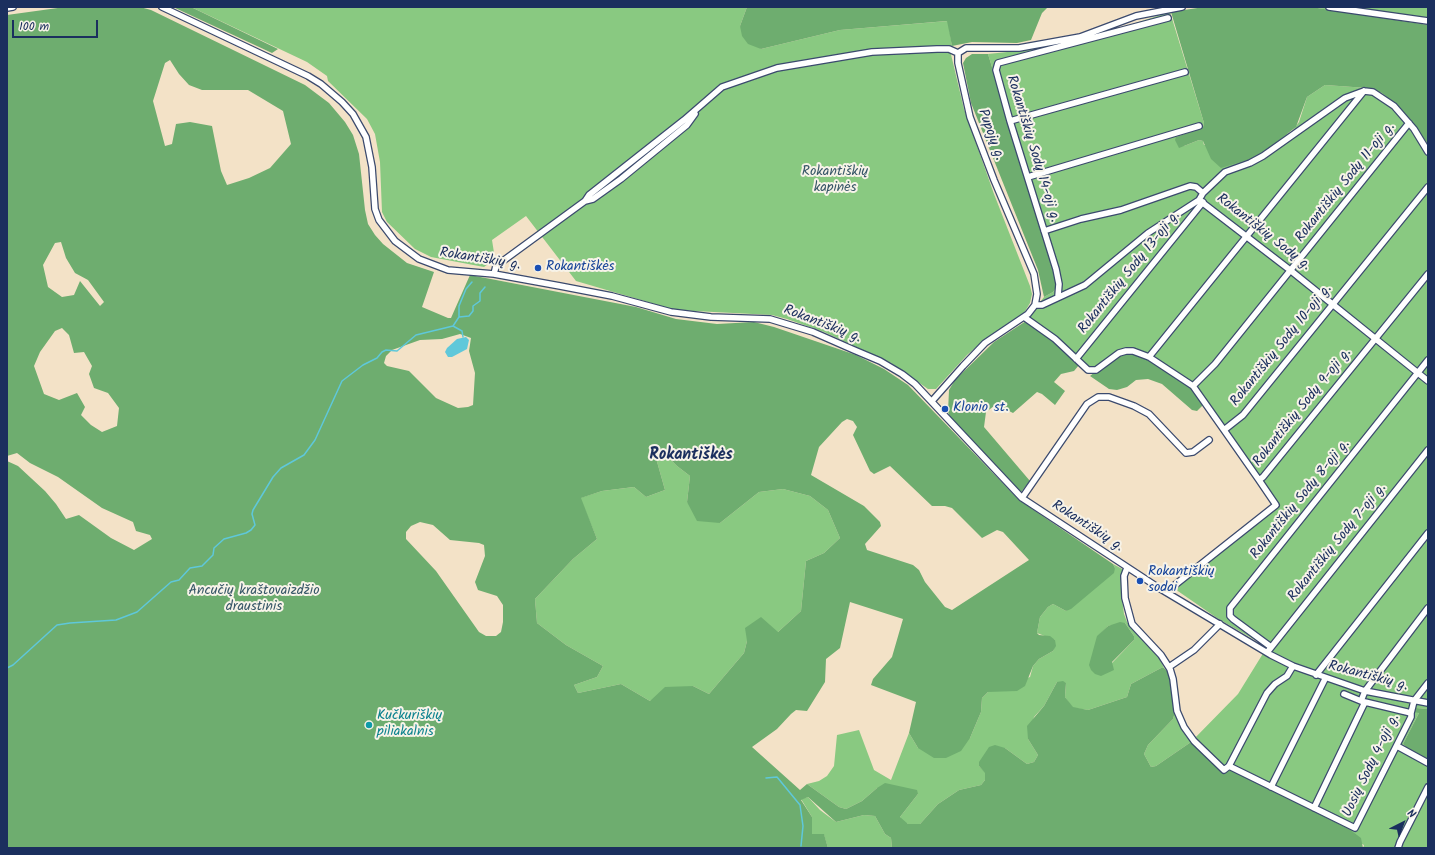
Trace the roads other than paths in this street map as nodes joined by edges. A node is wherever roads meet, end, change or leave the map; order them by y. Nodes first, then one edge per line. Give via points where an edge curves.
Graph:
1 (13, 7) edge
2 (162, 7) edge
3 (1182, 7) edge
4 (1329, 7) edge
5 (7, 8) edge
6 (1168, 18) dead end
7 (1428, 21) edge
8 (958, 53) junction
9 (1186, 72) dead end
10 (1364, 91) junction
11 (1010, 121) junction
12 (1409, 124) junction
13 (1200, 126) dead end
14 (1428, 152) edge
15 (1028, 177) junction
16 (1428, 187) edge
17 (1203, 193) junction
18 (1201, 201) junction
19 (1044, 231) junction
20 (1246, 236) junction
21 (1290, 270) junction
22 (494, 274) junction
23 (1428, 274) edge
24 (1058, 296) junction
25 (1332, 304) junction
26 (1034, 305) junction
27 (1024, 317) junction
28 (1376, 339) junction
29 (1149, 358) junction
30 (1076, 359) junction
31 (1428, 360) edge
32 (1418, 373) junction
33 (1428, 381) edge
34 (1193, 386) junction
35 (932, 401) junction
36 (1224, 430) junction
37 (1209, 440) dead end
38 (1428, 450) edge
39 (1259, 480) junction
40 (1022, 498) junction
41 (1428, 533) edge
42 (1127, 568) junction
43 (1166, 592) junction
44 (1428, 608) edge
45 (1220, 624) junction
46 (1271, 647) junction
47 (1267, 653) junction
48 (1169, 666) junction
49 (1293, 666) junction
50 (1316, 675) junction
51 (1325, 679) junction
52 (1428, 683) edge
53 (1365, 691) junction
54 (1344, 694) dead end
55 (1414, 701) junction
56 (1363, 702) junction
57 (1428, 703) edge
58 (1411, 713) junction
59 (1397, 746) junction
60 (1428, 763) edge
61 (1229, 766) junction
62 (1271, 787) junction
63 (1428, 787) edge
64 (1314, 808) junction
65 (1398, 848) edge

1 - 5 street
2 - 22 street, Rokantiškių g. via 321,84 342,102 360,124 369,151 375,208 379,220 395,241 419,259 438,267
3 - 8 street via 1136,16 1080,37 1018,48 966,48
4 - 7 street
6 - 11 street, Rokantiškių Sodų 14-oji g. via 998,63 996,70
8 - 22 street via 949,49 882,51 777,68 722,87 589,195 585,201 496,266
8 - 26 street, Pupojų g. via 970,117 1034,274 1037,285
9 - 11 street
10 - 12 street via 1373,92 1394,106
10 - 17 street, Rokantiškių Sodų 13-oji g. via 1345,98 1263,156 1226,172
10 - 20 street
11 - 15 street, Rokantiškių Sodų 14-oji g.
12 - 14 street
12 - 21 street, Rokantiškių Sodų 11-oji g.
13 - 15 street
15 - 19 street, Rokantiškių Sodų 14-oji g.
16 - 25 street, Rokantiškių Sodų 10-oji g.
17 - 18 street, Rokantiškių Sodų 13-oji g.
17 - 19 street via 1190,186 1121,210
18 - 20 street, Rokantiškių Sodų g.
18 - 24 street, Rokantiškių Sodų g. via 1148,233 1093,280
18 - 30 street, Rokantiškių Sodų 13-oji g.
19 - 24 street, Rokantiškių Sodų 14-oji g. via 1059,284
20 - 21 street, Rokantiškių Sodų g.
20 - 29 street
21 - 25 street, Rokantiškių Sodų g.
21 - 34 street, Rokantiškių Sodų 11-oji g. via 1215,364
22 - 35 street, Rokantiškių g. via 612,296 676,313 779,321 813,332 880,361 902,374
23 - 28 street, Rokantiškių Sodų 9-oji g.
24 - 26 street, Rokantiškių Sodų g. via 1042,305
25 - 28 street, Rokantiškių Sodų g.
25 - 36 street, Rokantiškių Sodų 10-oji g. via 1243,415
26 - 27 street
27 - 30 street, Rokantiškių Sodų 10-oji g. via 1055,339
27 - 35 street via 985,343
28 - 32 street, Rokantiškių Sodų g.
28 - 39 street, Rokantiškių Sodų 9-oji g.
29 - 30 street, Rokantiškių Sodų 10-oji g. via 1133,351 1126,351 1092,371
29 - 34 street, Rokantiškių Sodų 10-oji g.
31 - 32 street, Rokantiškių Sodų 8-oji g.
32 - 33 street, Rokantiškių Sodų g.
32 - 46 street, Rokantiškių Sodų 8-oji g. via 1230,608 1233,620
34 - 36 street, Rokantiškių Sodų 10-oji g.
35 - 40 street, Rokantiškių g.
36 - 39 street
37 - 40 street via 1194,452 1186,453 1149,414 1115,400 1098,397 1087,404
38 - 46 street, Rokantiškių Sodų 7-oji g.
39 - 43 street, Rokantiškių Sodų 9-oji g. via 1276,505
40 - 42 street, Rokantiškių g.
41 - 50 street
42 - 43 street, Rokantiškių g.
42 - 48 street via 1124,576 1124,598 1132,626
43 - 45 street, Rokantiškių g.
44 - 53 street
45 - 47 street, Rokantiškių g.
45 - 48 street via 1194,650
46 - 47 street, Rokantiškių Sodų 7-oji g.
47 - 49 street, Rokantiškių g.
48 - 61 street via 1178,711 1184,727 1194,741 1224,770
49 - 50 street, Rokantiškių g.
49 - 61 street via 1287,676 1267,693
50 - 51 street, Rokantiškių g.
51 - 53 street, Rokantiškių g.
51 - 62 street
52 - 55 street
53 - 55 street, Rokantiškių g.
53 - 56 street
54 - 56 street, Uosių Sodų 4-oji g.
55 - 57 street, Rokantiškių g.
55 - 58 street
56 - 58 street, Uosių Sodų 4-oji g.
56 - 64 street
58 - 59 street, Uosių Sodų 4-oji g.
59 - 60 street
59 - 64 street, Uosių Sodų 4-oji g. via 1355,828
61 - 62 street
62 - 64 street
63 - 65 street

